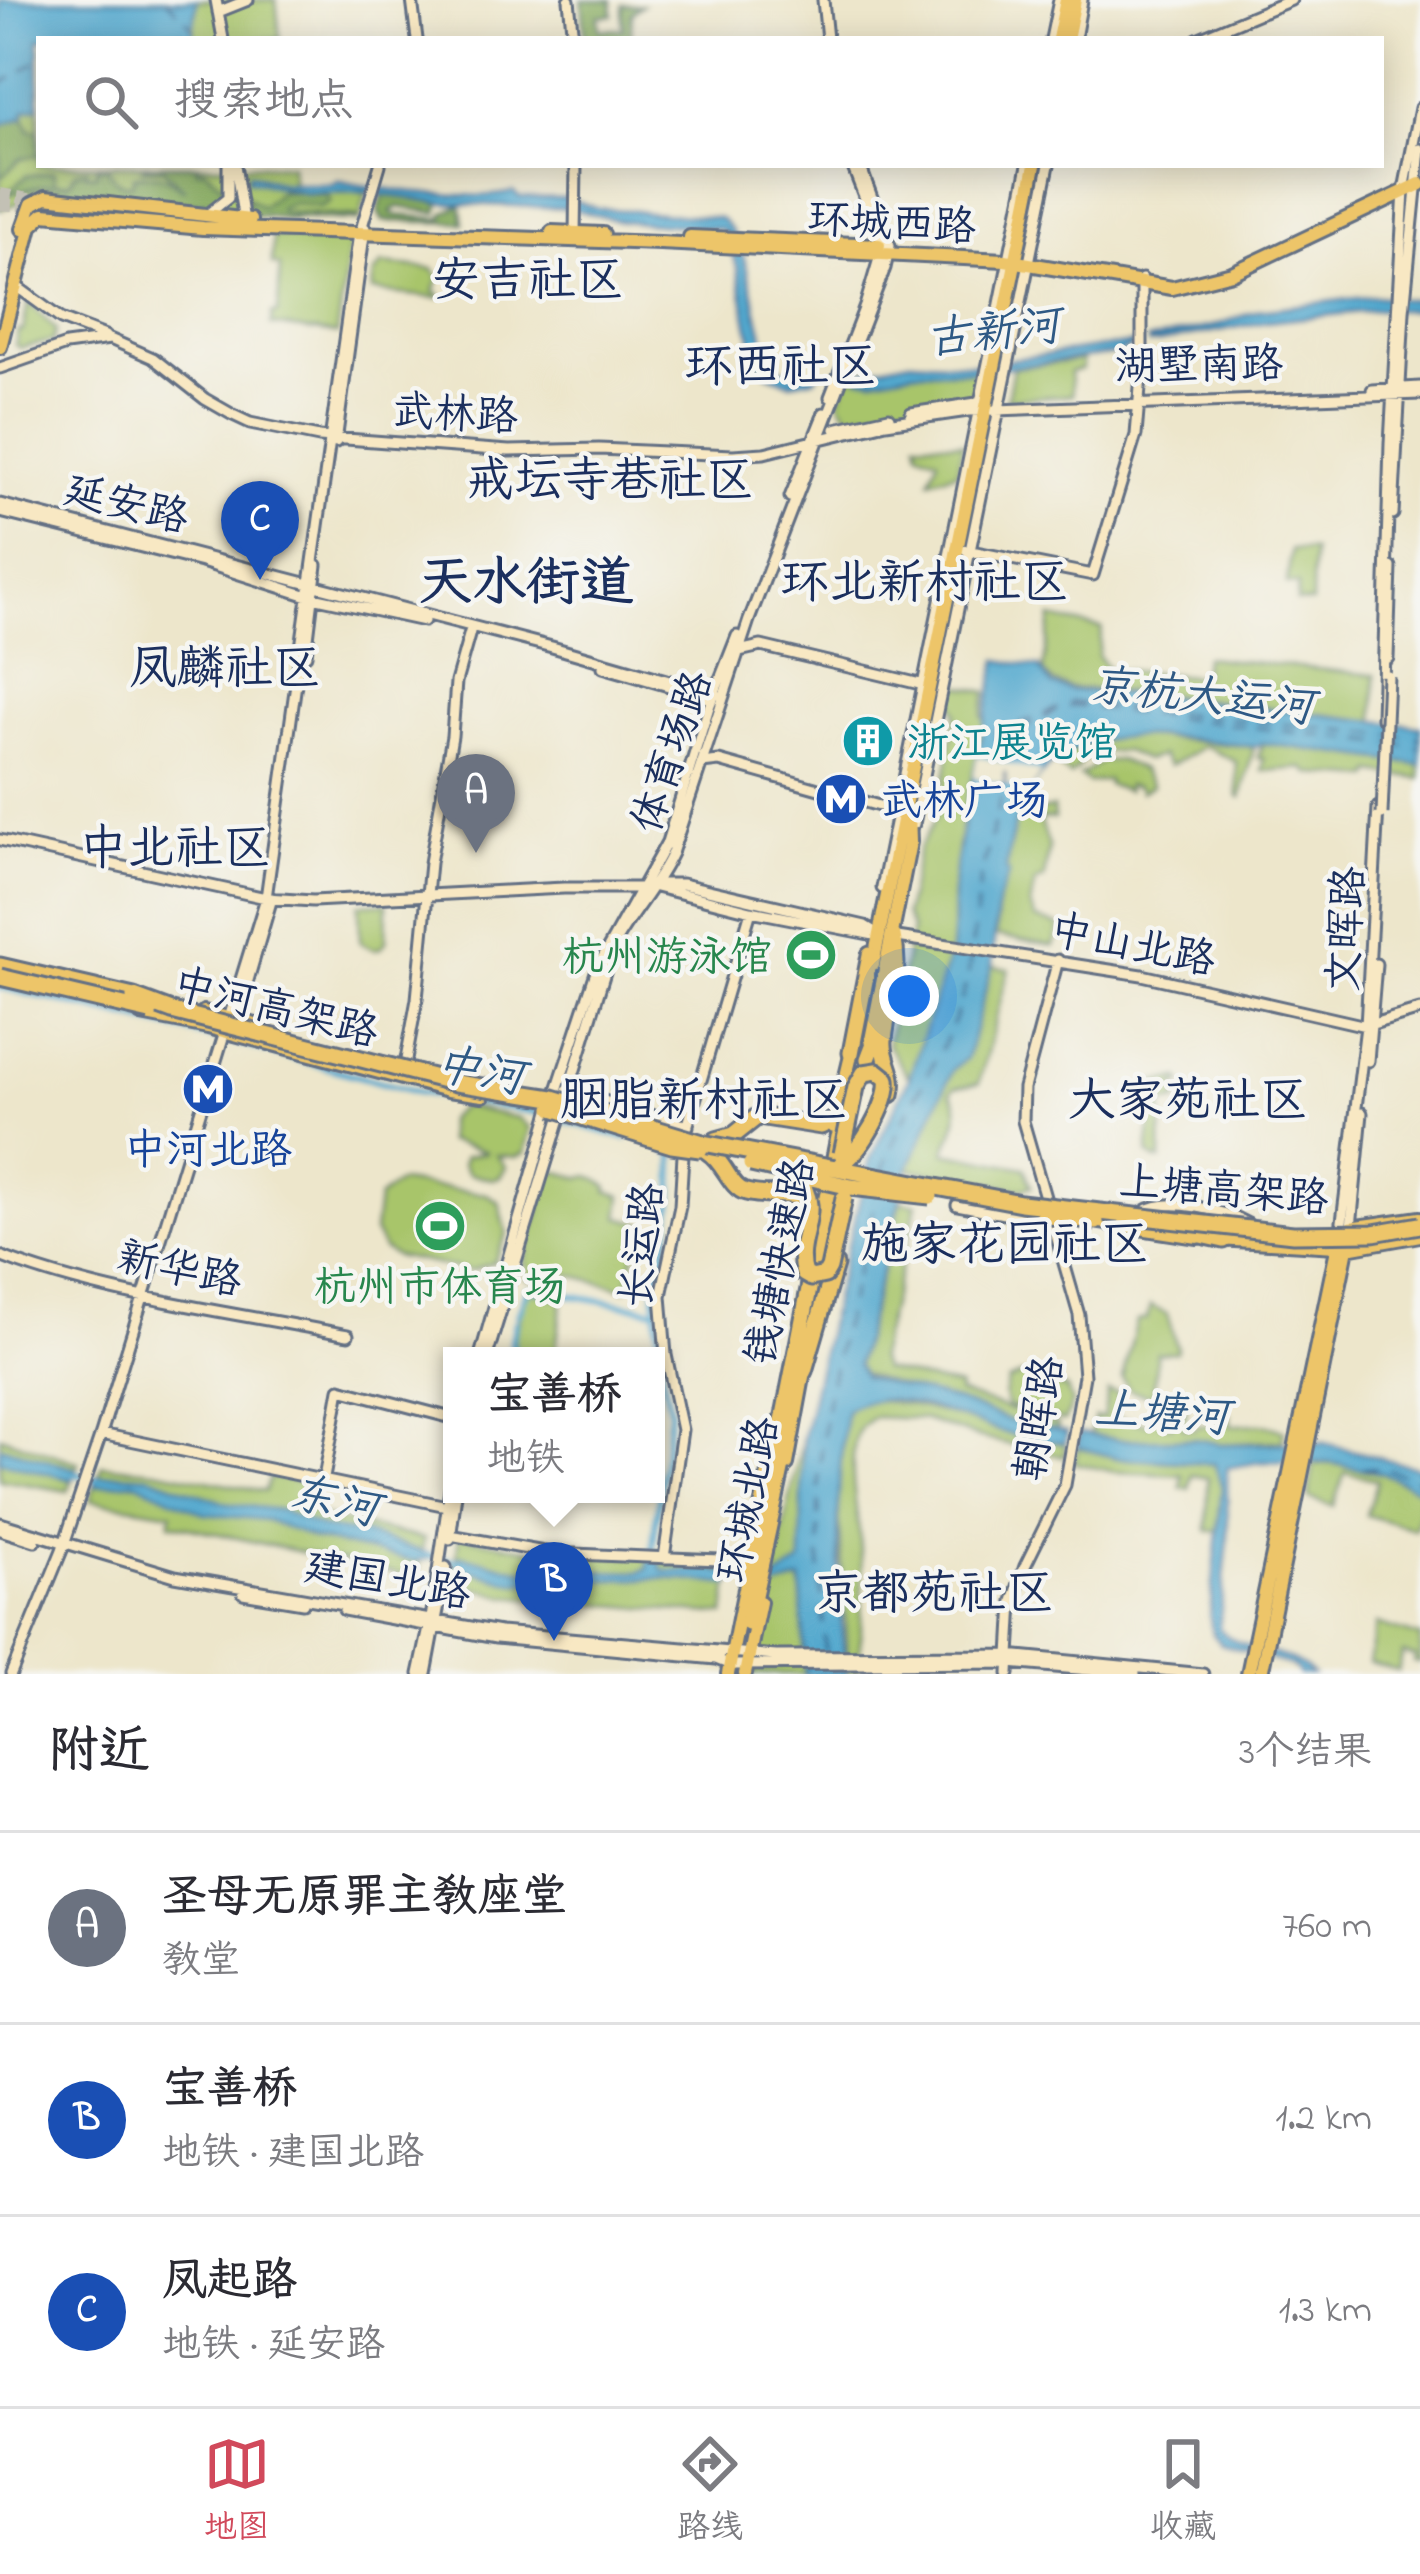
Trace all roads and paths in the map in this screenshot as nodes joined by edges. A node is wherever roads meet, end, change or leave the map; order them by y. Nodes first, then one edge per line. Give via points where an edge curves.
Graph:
1 (248, 0) edge
2 (412, 0) edge
3 (569, 0) edge
4 (820, 0) edge
5 (1070, 0) edge
6 (1291, 0) edge
7 (217, 6) edge
8 (221, 36) edge
9 (417, 36) edge
10 (573, 36) edge
11 (824, 36) edge
12 (1064, 36) edge
13 (1204, 36) edge
14 (1420, 108) edge
15 (1420, 148) edge
16 (231, 168) edge
17 (232, 168) edge
18 (379, 168) edge
19 (576, 168) edge
20 (857, 168) edge
21 (1038, 168) edge
22 (1413, 183) edge
23 (208, 214) junction
24 (190, 216) junction
25 (241, 221) junction
26 (364, 229) junction
27 (576, 232) junction
28 (886, 250) junction
29 (1023, 259) junction
30 (1142, 282) junction
31 (16, 286) junction
32 (0, 317) edge
33 (110, 339) junction
34 (0, 347) edge
35 (0, 368) edge
36 (1420, 390) edge
37 (1396, 391) junction
38 (1138, 400) junction
39 (990, 406) junction
40 (334, 437) junction
41 (816, 439) junction
42 (0, 508) edge
43 (960, 547) junction
44 (313, 592) junction
45 (746, 631) junction
46 (470, 632) junction
47 (761, 646) junction
48 (739, 650) junction
49 (648, 682) dead end
50 (920, 684) junction
51 (718, 698) junction
52 (704, 757) junction
53 (897, 811) junction
54 (0, 840) edge
55 (655, 887) junction
56 (641, 888) junction
57 (428, 896) junction
58 (269, 898) junction
59 (751, 911) junction
60 (893, 937) junction
61 (869, 955) dead end
62 (1058, 960) junction
63 (892, 963) dead end
64 (0, 975) edge
65 (1420, 1010) edge
66 (233, 1018) junction
67 (1369, 1026) junction
68 (879, 1030) junction
69 (226, 1040) junction
70 (860, 1056) junction
71 (405, 1065) junction
72 (852, 1076) dead end
73 (893, 1088) junction
74 (561, 1104) junction
75 (768, 1118) junction
76 (836, 1119) junction
77 (687, 1128) junction
78 (852, 1131) junction
79 (702, 1147) junction
80 (761, 1148) junction
81 (838, 1153) junction
82 (751, 1164) junction
83 (878, 1173) junction
84 (823, 1179) junction
85 (798, 1188) junction
86 (868, 1190) junction
87 (1017, 1204) junction
88 (957, 1205) dead end
89 (818, 1209) junction
90 (1051, 1213) junction
91 (1248, 1224) junction
92 (1420, 1227) edge
93 (832, 1229) junction
94 (1346, 1229) junction
95 (1224, 1240) junction
96 (1341, 1247) junction
97 (0, 1256) edge
98 (808, 1262) junction
99 (146, 1295) junction
100 (348, 1335) dead end
101 (800, 1341) junction
102 (486, 1347) edge
103 (804, 1371) junction
104 (797, 1390) dead end
105 (443, 1416) edge
106 (101, 1434) junction
107 (781, 1464) junction
108 (324, 1478) junction
109 (447, 1503) edge
110 (454, 1503) edge
111 (447, 1506) junction
112 (0, 1526) edge
113 (447, 1541) junction
114 (63, 1547) junction
115 (764, 1547) junction
116 (658, 1557) junction
117 (744, 1561) dead end
118 (748, 1623) tunnel mouth
119 (434, 1624) junction
120 (731, 1664) edge
121 (748, 1664) edge
122 (1009, 1664) edge
123 (1258, 1664) edge
124 (10, 1674) edge
125 (422, 1674) edge
126 (1135, 1674) edge
127 (1203, 1674) edge
128 (1248, 1674) edge

1 - 7 main road
2 - 9 main road
3 - 10 main road
4 - 11 main road
5 - 12 main road
6 - 13 main road
7 - 8 main road
14 - 22 main road
15 - 22 main road
16 - 23 main road via 228,198
17 - 25 main road
18 - 26 main road
19 - 27 main road
20 - 28 main road
21 - 29 main road, 环城北路
22 - 30 main road, 环城西路 via 1232,273 1172,288
22 - 37 main road, 文晖路
23 - 24 main road, 环城西路
23 - 25 main road, 环城西路
24 - 25 main road, 环城西路 via 65,206
24 - 32 main road, 环城西路 via 73,197 35,199
25 - 26 main road, 环城西路
25 - 31 main road, 环城西路 via 202,228 44,214 31,226
26 - 27 main road, 环城西路
26 - 40 main road
27 - 28 main road, 环城西路
28 - 29 main road, 环城西路
28 - 41 main road, 体育场路
29 - 30 main road, 环城西路
29 - 39 main road, 环城北路
30 - 38 main road
31 - 33 main road, 武林路 via 61,319
31 - 34 main road
33 - 35 main road, 武林路
33 - 40 main road, 武林路 via 250,423
36 - 37 main road, 湖墅南路
37 - 38 main road, 湖墅南路
37 - 67 main road, 文晖路, bridge
38 - 39 main road, 湖墅南路
38 - 43 main road via 1136,435 1093,575
39 - 41 main road, 武林路 via 865,421
39 - 43 main road, 环城北路
40 - 41 main road, 武林路 via 509,451 733,455
40 - 44 main road
41 - 45 main road, 体育场路
41 - 51 main road, 体育场路
42 - 44 main road, 延安路 via 170,546
43 - 50 main road, 环城北路
43 - 60 main road, 环城北路
43 - 60 main road, 环城北路
44 - 46 main road, 延安路
44 - 51 main road, 延安路 via 587,656
44 - 58 main road
45 - 47 main road
45 - 48 main road, 体育场路
46 - 51 main road, 延安路
46 - 57 main road
47 - 48 main road
47 - 50 main road
48 - 51 main road, 体育场路
49 - 51 main road
50 - 53 main road, 环城北路
51 - 52 main road, 体育场路
51 - 56 main road, 体育场路 via 667,842
52 - 53 main road
52 - 55 main road, 体育场路
53 - 60 main road, 环城北路 via 878,914
54 - 58 main road, 中山北路
55 - 56 main road, 中山北路
55 - 59 main road, 中山北路
55 - 60 main road, 中山北路 via 682,884
55 - 74 main road, 体育场路 via 614,946
56 - 57 main road, 中山北路
56 - 74 main road, 体育场路 via 603,952
57 - 58 main road, 中山北路
57 - 71 main road
58 - 66 main road
59 - 60 main road, 中山北路
59 - 77 main road, 长运路
60 - 62 main road, 中山北路
60 - 70 main road, 环城北路
60 - 73 highway via 899,962 884,1047
61 - 70 highway
62 - 67 main road, 中山北路
62 - 90 main road, 朝晖路 via 1022,1105
63 - 68 highway
64 - 66 main road
64 - 69 main road
64 - 74 highway, 中河高架路, bridge via 134,998
64 - 79 highway, 中河高架路, bridge
65 - 67 main road
66 - 69 main road
66 - 71 main road
67 - 94 main road, 文晖路
68 - 70 highway
68 - 73 highway
69 - 74 main road via 448,1090
69 - 99 main road
70 - 76 main road, 环城北路
70 - 78 main road, 环城北路
71 - 74 main road via 533,1089
72 - 101 highway, 钱塘快速路
73 - 83 highway, bridge via 857,1157
74 - 77 main road
74 - 79 highway, 中河高架路, bridge
74 - 79 highway, bridge
74 - 102 main road, 体育场路
75 - 76 highway via 821,1126
75 - 79 highway
75 - 80 highway via 749,1127
75 - 81 highway via 825,1130
76 - 81 main road, 环城北路
77 - 79 main road, 长运路
78 - 85 highway, bridge via 825,1275 804,1274 810,1196
78 - 93 main road, 环城北路
79 - 80 highway, bridge
79 - 82 highway, 中河高架路, bridge
79 - 85 highway via 738,1189
79 - 87 highway, 中河高架路, bridge
79 - 116 main road, 长运路 via 661,1297 682,1430
80 - 81 highway, bridge
81 - 81 highway, bridge via 859,1078 877,1071 887,1079 887,1095 852,1155
81 - 83 highway, bridge
81 - 84 main road, 环城北路
81 - 93 highway
82 - 85 highway, 中河高架路, bridge
82 - 85 highway via 736,1174 741,1187
83 - 87 highway, bridge
84 - 85 highway via 815,1191
84 - 89 main road, 环城北路
85 - 86 highway, 中河高架路, bridge
85 - 89 highway
86 - 87 highway, 中河高架路, bridge
86 - 103 highway, bridge via 850,1202
87 - 91 highway, bridge
87 - 92 highway, 上塘高架路, bridge via 1307,1240 1372,1239
87 - 95 highway, bridge
88 - 90 main road
89 - 98 main road, 环城北路
90 - 91 main road via 1143,1212
90 - 95 main road
90 - 122 main road, 朝晖路 via 1082,1327 1084,1376 1062,1496 1017,1586
91 - 94 main road
92 - 94 main road
92 - 96 main road
93 - 103 main road, 环城北路
94 - 96 main road, 文晖路
95 - 96 main road
96 - 123 main road, 文晖路
97 - 99 main road, 新华路
98 - 101 highway
98 - 120 main road, 环城北路
99 - 100 main road, 新华路
99 - 106 main road
101 - 107 highway, 钱塘快速路
103 - 107 main road, 环城北路
104 - 115 highway, 钱塘快速路
105 - 108 main road via 340,1389
106 - 108 main road
106 - 114 main road
107 - 115 highway, 钱塘快速路
107 - 121 main road, 环城北路
108 - 111 main road
109 - 111 main road
110 - 113 main road
111 - 113 main road
112 - 114 main road, 建国北路
113 - 116 main road
113 - 119 main road
114 - 119 main road, 建国北路 via 151,1575
114 - 124 main road
115 - 118 highway, 钱塘快速路
116 - 117 main road
119 - 120 main road, 建国北路
119 - 125 main road
120 - 121 main road, 建国北路
121 - 122 main road, 建国北路
122 - 126 main road, 建国北路
122 - 127 main road, 建国北路
123 - 128 main road, 文晖路

